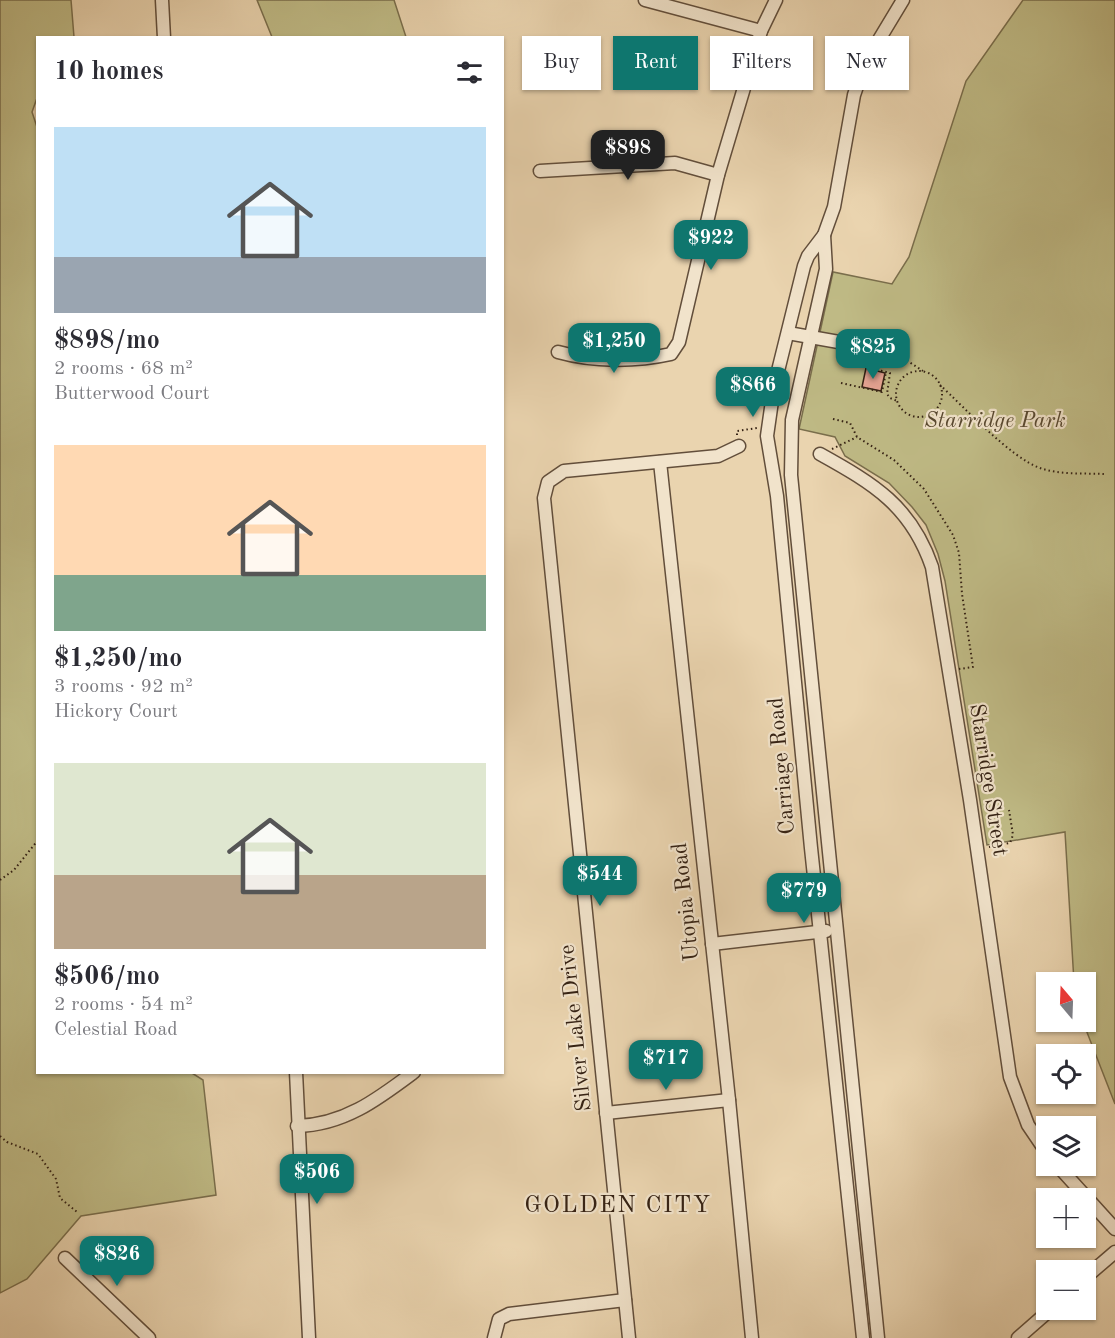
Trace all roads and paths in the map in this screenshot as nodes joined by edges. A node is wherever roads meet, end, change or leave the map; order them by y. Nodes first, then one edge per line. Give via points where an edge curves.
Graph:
1 (162, 0) edge
2 (645, 0) edge
3 (776, 0) edge
4 (903, 0) edge
5 (760, 31) junction
6 (164, 36) edge
7 (540, 171) dead end
8 (718, 175) junction
9 (824, 235) junction
10 (788, 333) junction
11 (811, 337) junction
12 (850, 344) dead end
13 (558, 352) dead end
14 (903, 358) dead end
15 (846, 362) dead end
16 (923, 371) junction
17 (886, 372) junction
18 (841, 383) dead end
19 (940, 385) junction
20 (897, 401) junction
21 (759, 427) dead end
22 (857, 437) dead end
23 (739, 446) joint
24 (838, 446) dead end
25 (820, 454) dead end
26 (660, 462) junction
27 (1105, 474) dead end
28 (793, 506) junction
29 (778, 508) junction
30 (1009, 810) dead end
31 (36, 842) edge
32 (977, 848) junction
33 (0, 880) edge
34 (836, 930) junction
35 (820, 931) junction
36 (712, 944) junction
37 (296, 1074) edge
38 (411, 1074) edge
39 (729, 1100) junction
40 (606, 1113) junction
41 (297, 1126) junction
42 (842, 1131) junction
43 (856, 1131) junction
44 (0, 1136) edge
45 (1036, 1137) edge
46 (1067, 1176) edge
47 (77, 1212) dead end
48 (1115, 1229) edge
49 (1115, 1252) edge
50 (65, 1258) dead end
51 (1096, 1268) edge
52 (625, 1300) junction
53 (1039, 1320) edge
54 (149, 1338) edge
55 (309, 1338) edge
56 (494, 1338) edge
57 (629, 1338) edge
58 (752, 1338) edge
59 (863, 1338) edge
60 (878, 1338) edge
61 (1018, 1338) edge

1 - 6 street
2 - 5 street
3 - 5 street
4 - 9 street, Carriage Road via 865,63 854,95 834,207
5 - 8 street
7 - 8 street via 675,163
8 - 13 street via 679,342 671,354 587,360
9 - 10 street, Carriage Road via 808,256
9 - 11 street, Carriage Road via 826,269
10 - 11 street
10 - 29 street, Carriage Road via 767,436
11 - 12 street
11 - 28 street, Carriage Road via 792,420
14 - 16 path
15 - 17 path
16 - 19 path
16 - 20 path via 902,378 896,391
17 - 18 path via 882,392
17 - 20 path via 890,373 888,397
19 - 20 path via 938,407 926,416 911,416
19 - 27 path via 1035,466
21 - 23 path via 736,431
22 - 24 path
23 - 26 street via 718,456
25 - 32 street, Starridge Street via 874,485 904,515 927,552
26 - 36 street, Utopia Road
26 - 40 street, Silver Lake Drive via 564,471 548,482 543,498
28 - 29 street
28 - 34 street, Carriage Road
29 - 35 street, Carriage Road
30 - 32 path via 1013,835 1010,843
31 - 33 path via 14,870
32 - 45 street, Starridge Street via 1010,1077
34 - 35 street
34 - 43 street, Carriage Road
35 - 36 street
35 - 42 street, Carriage Road
36 - 39 street, Utopia Road
37 - 41 street
38 - 41 street via 369,1105 340,1119
39 - 40 street
39 - 58 street, Utopia Road
40 - 52 street, Silver Lake Drive
41 - 55 street
42 - 43 street
42 - 59 street, Carriage Road
43 - 60 street, Carriage Road
44 - 47 path via 38,1154 56,1179 60,1198
46 - 48 street
49 - 51 street
50 - 54 street
52 - 56 street via 509,1314 499,1319
52 - 57 street, Silver Lake Drive
53 - 61 street

